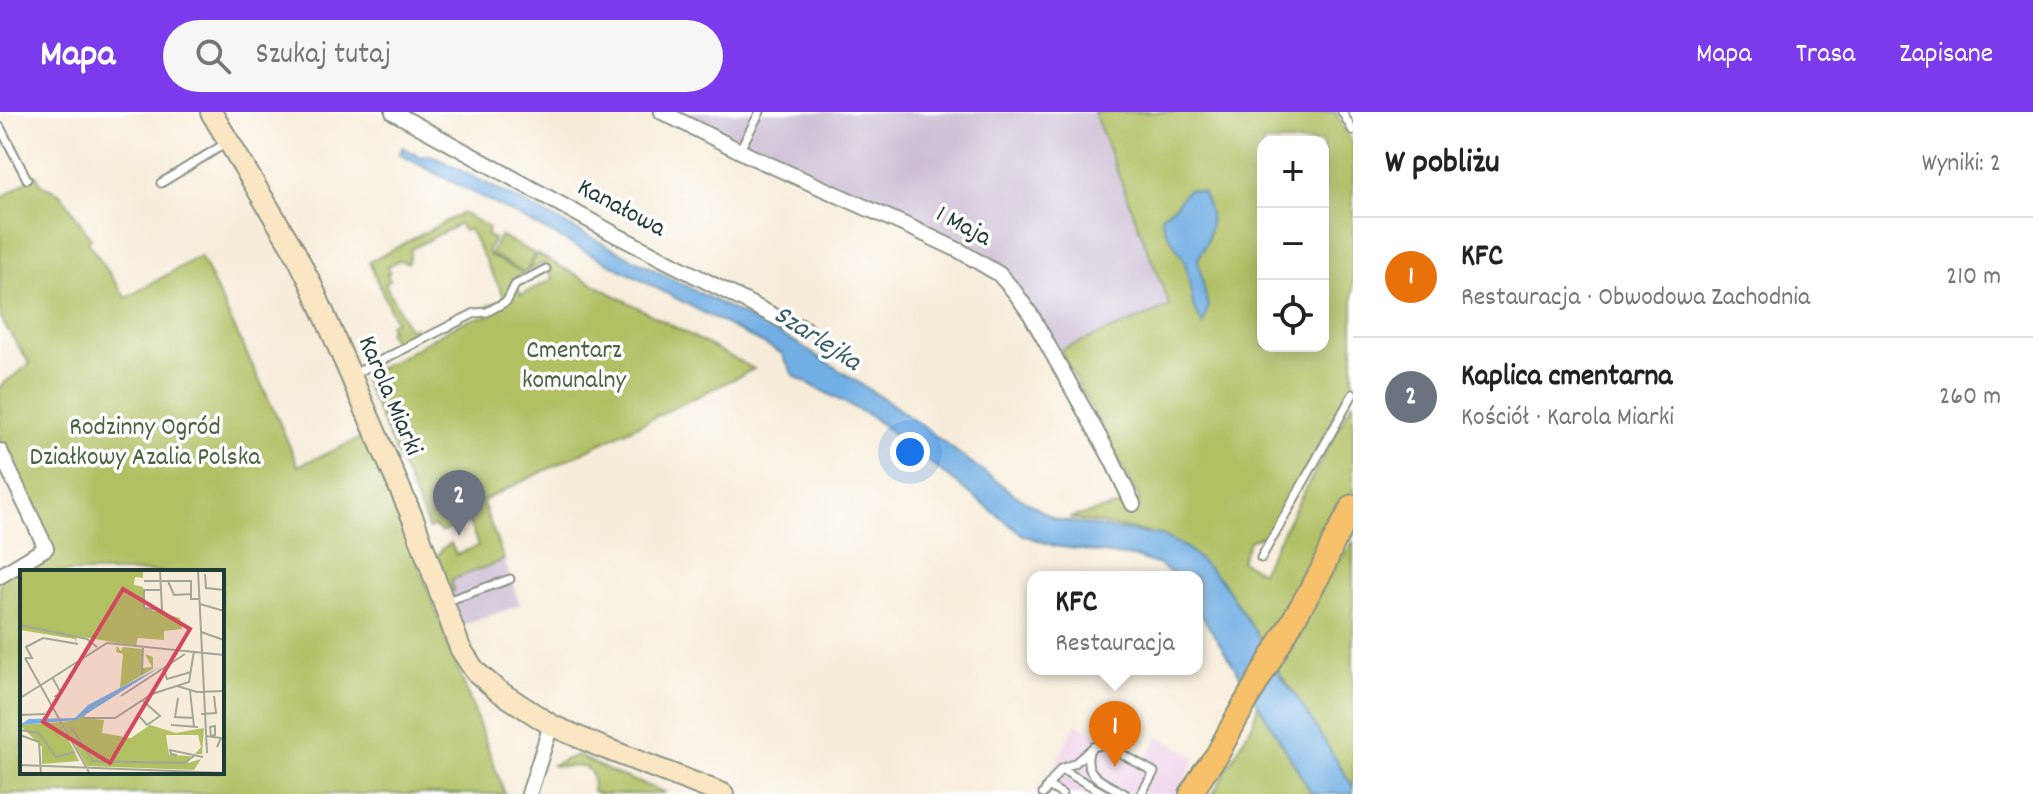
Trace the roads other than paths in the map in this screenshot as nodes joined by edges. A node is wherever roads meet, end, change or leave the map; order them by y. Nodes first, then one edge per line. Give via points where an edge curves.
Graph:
1 (211, 112) edge
2 (393, 112) edge
3 (427, 112) edge
4 (662, 112) edge
5 (760, 112) edge
6 (1342, 112) edge
7 (417, 124) junction
8 (0, 127) edge
9 (1353, 131) edge
10 (229, 141) junction
11 (739, 151) junction
12 (27, 179) dead end
13 (161, 183) dead end
14 (546, 269) dead end
15 (806, 329) dead end
16 (352, 375) junction
17 (1353, 394) edge
18 (0, 451) edge
19 (1133, 504) dead end
20 (1353, 506) edge
21 (1353, 533) edge
22 (1261, 558) dead end
23 (1322, 570) junction
24 (0, 576) edge
25 (510, 579) dead end
26 (443, 602) junction
27 (551, 725) junction
28 (1089, 752) junction
29 (1217, 755) junction
30 (1061, 769) junction
31 (1046, 790) edge
32 (529, 794) edge
33 (723, 794) edge
34 (1062, 794) edge
35 (1105, 794) edge
36 (1125, 794) edge
37 (1141, 794) edge
38 (1191, 794) edge
39 (1204, 794) edge

1 - 10 street, Karola Miarki
2 - 7 street, Kanałowa
3 - 7 street
4 - 11 street, 1 Maja
5 - 11 lane
6 - 9 lane
7 - 15 street, Kanałowa via 618,236
8 - 12 lane
10 - 13 lane
10 - 16 street, Karola Miarki via 295,252
11 - 19 street, 1 Maja via 914,229 999,274 1031,315
14 - 16 lane via 515,285 504,303
16 - 26 street, Karola Miarki
17 - 22 lane
18 - 24 street via 46,548
20 - 23 main road
21 - 23 main road
23 - 29 main road
25 - 26 lane
26 - 27 street, Karola Miarki via 475,671
27 - 32 street
27 - 33 street, Karola Miarki
28 - 30 lane
28 - 36 lane via 1091,774
28 - 37 lane via 1104,744 1154,772
29 - 38 main road
29 - 39 main road
30 - 31 lane
30 - 35 lane
31 - 34 lane

